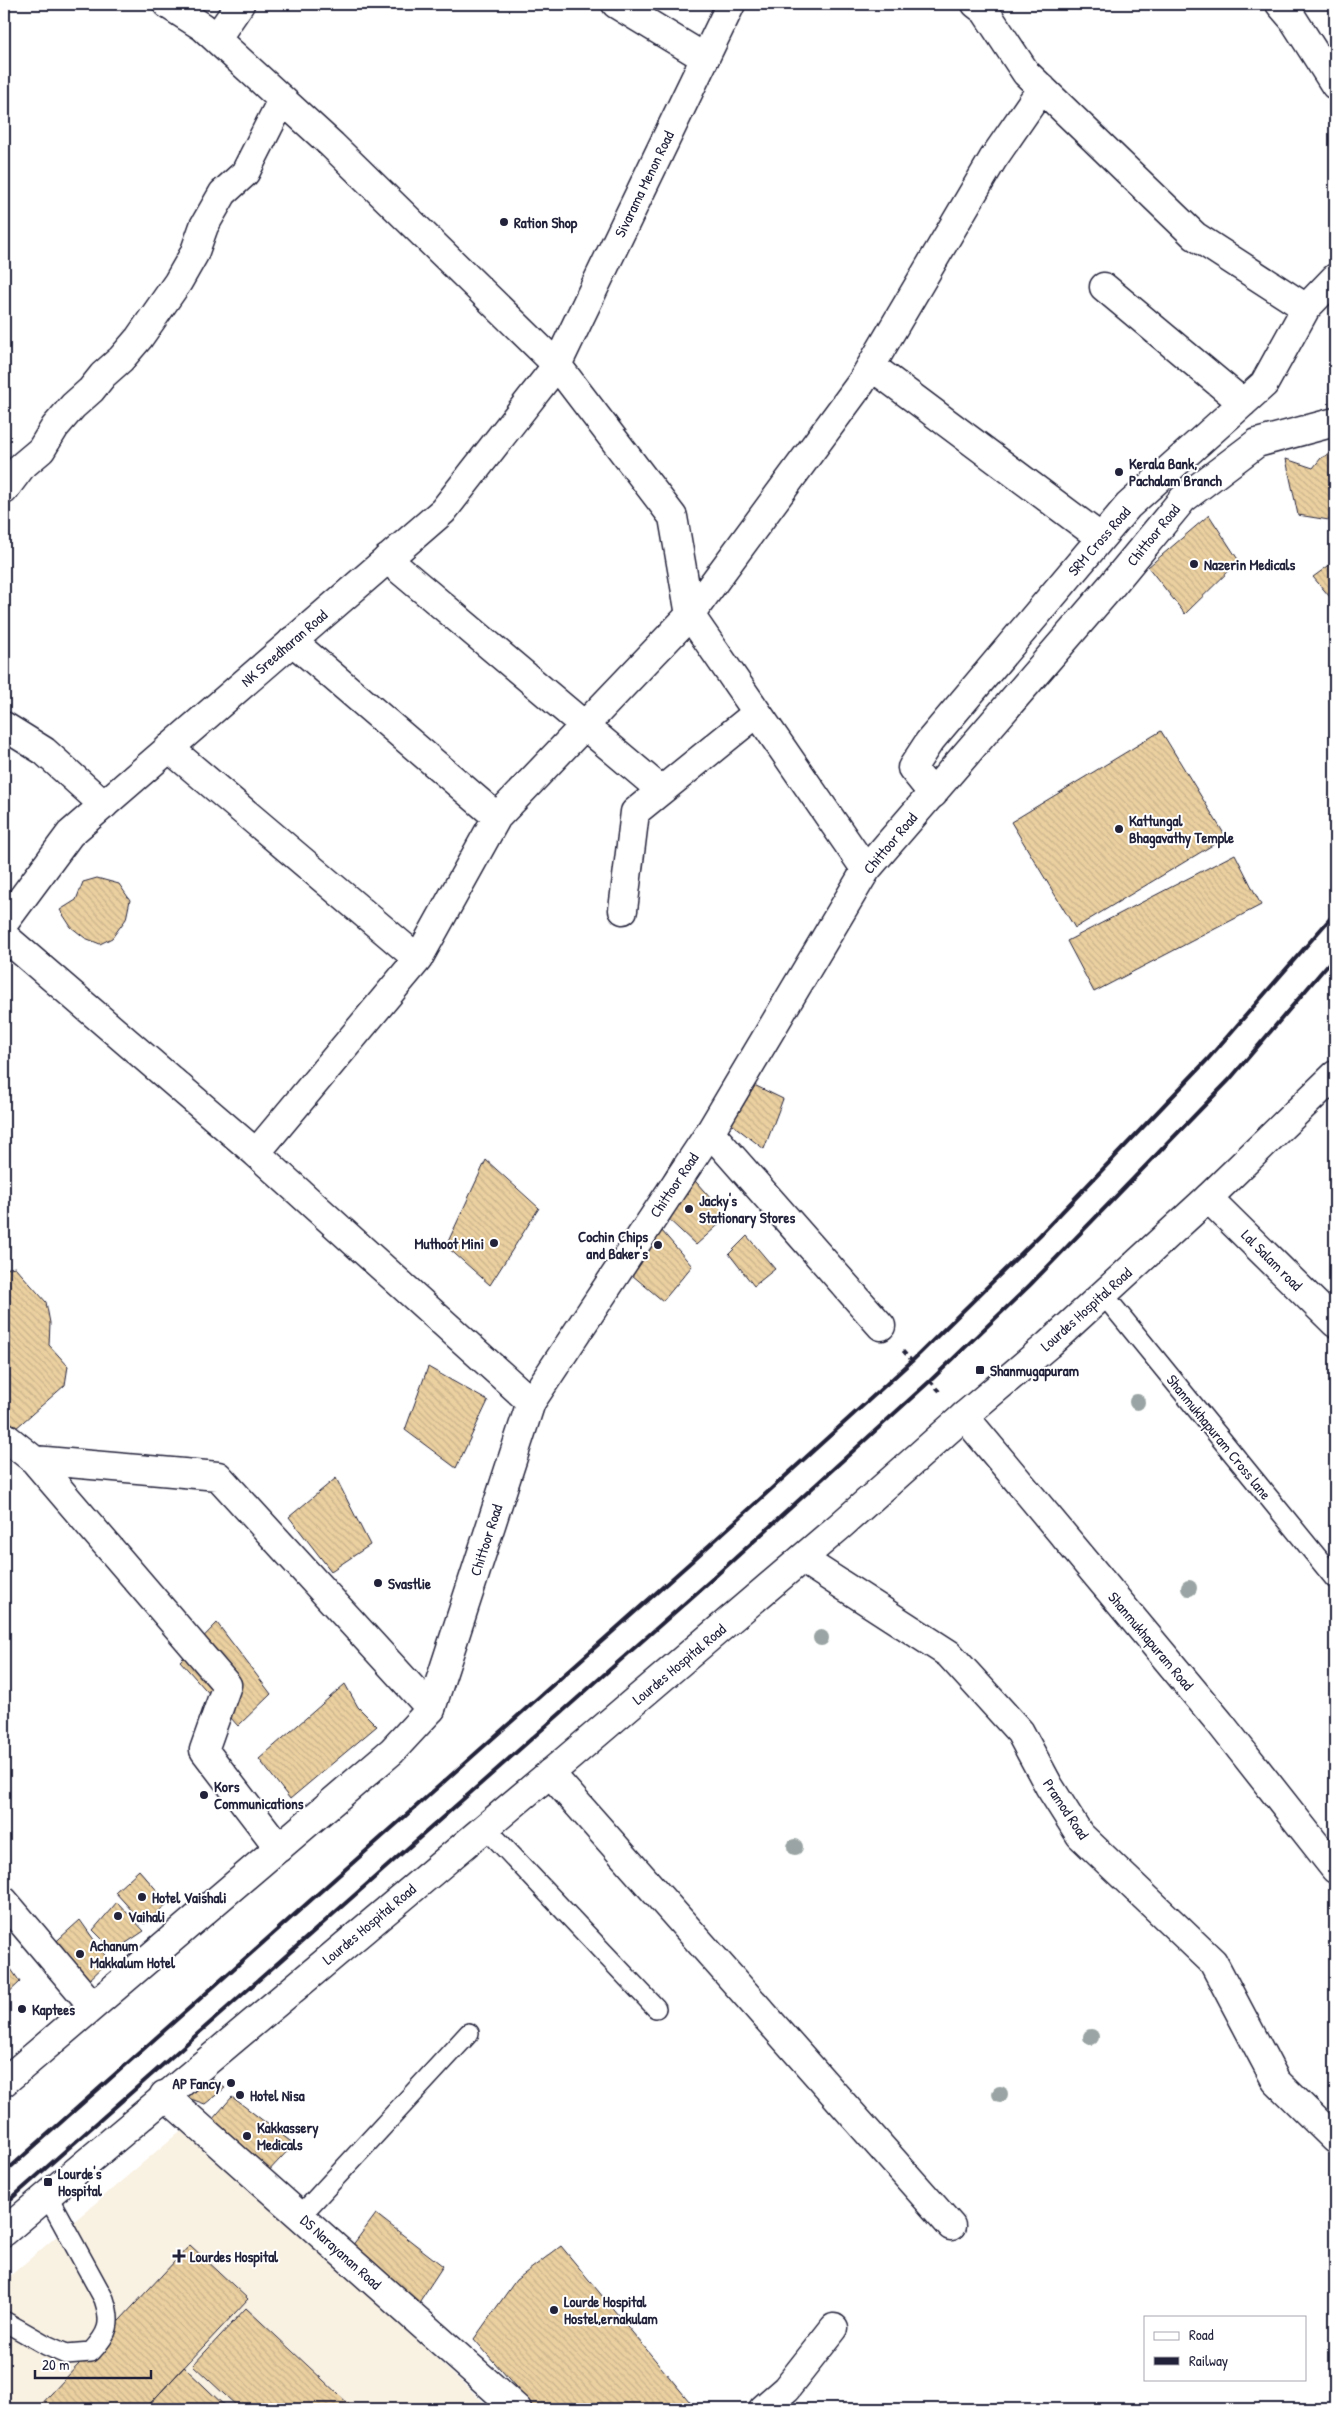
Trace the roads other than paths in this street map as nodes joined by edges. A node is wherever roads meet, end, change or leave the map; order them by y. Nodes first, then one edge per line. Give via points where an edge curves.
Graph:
1 (167, 4) edge
2 (240, 4) edge
3 (616, 4) edge
4 (731, 4) edge
5 (976, 4) edge
6 (1280, 4) edge
7 (216, 38) junction
8 (705, 58) junction
9 (1335, 85) edge
10 (1042, 88) junction
11 (282, 100) junction
12 (1335, 278) edge
13 (1104, 287) dead end
14 (1306, 308) junction
15 (557, 365) junction
16 (871, 366) junction
17 (1243, 403) junction
18 (1335, 422) edge
19 (4, 490) edge
20 (1101, 538) junction
21 (387, 559) junction
22 (690, 615) junction
23 (292, 641) junction
24 (757, 713) junction
25 (584, 725) junction
26 (4, 726) edge
27 (169, 748) junction
28 (939, 787) junction
29 (661, 790) junction
30 (104, 805) junction
31 (496, 817) junction
32 (866, 870) junction
33 (623, 910) dead end
34 (4, 923) edge
35 (4, 936) edge
36 (418, 959) junction
37 (1335, 1075) edge
38 (710, 1132) junction
39 (256, 1154) junction
40 (1208, 1198) junction
41 (1103, 1294) junction
42 (1335, 1323) edge
43 (881, 1326) dead end
44 (531, 1402) junction
45 (964, 1416) junction
46 (4, 1436) edge
47 (34, 1460) junction
48 (802, 1559) junction
49 (1335, 1580) edge
50 (431, 1709) junction
51 (550, 1773) junction
52 (485, 1827) junction
53 (279, 1848) junction
54 (1335, 1869) edge
55 (4, 1901) edge
56 (92, 2005) junction
57 (656, 2008) dead end
58 (469, 2033) dead end
59 (4, 2082) edge
60 (164, 2095) junction
61 (1335, 2138) edge
62 (47, 2195) junction
63 (300, 2215) junction
64 (951, 2226) dead end
65 (4, 2232) edge
66 (4, 2321) edge
67 (834, 2328) dead end
68 (517, 2409) edge
69 (763, 2409) edge

1 - 7 street
2 - 7 street
3 - 8 street
4 - 8 street, Sivarama Menon Road
5 - 10 street via 985,11 1026,73
6 - 9 street via 1293,18
7 - 11 street
8 - 15 street, Sivarama Menon Road
10 - 14 street via 1195,236
10 - 16 street via 993,159
11 - 15 street
11 - 19 street via 245,173 223,193 204,226 194,254 178,282 121,359 73,406 41,450 22,466
12 - 14 street, SRM Cross Road
13 - 17 street
14 - 17 street, SRM Cross Road via 1264,384
15 - 21 street, NK Sreedharan Road via 443,511
15 - 22 street via 673,517
16 - 20 street
16 - 22 street
17 - 20 street, SRM Cross Road via 1128,506
18 - 28 street, Chittoor Road via 1257,443 1183,499
20 - 28 street, SRM Cross Road via 920,755 912,768
21 - 23 street, NK Sreedharan Road
21 - 25 street
22 - 24 street
22 - 25 street
23 - 27 street, NK Sreedharan Road
23 - 31 street
24 - 29 street
24 - 32 street
25 - 29 street
25 - 31 street
26 - 30 street via 44,751
27 - 30 street, NK Sreedharan Road
27 - 36 street
28 - 32 street, Chittoor Road
29 - 33 street via 635,812
30 - 34 street, NK Sreedharan Road via 70,834
31 - 36 street
32 - 38 street, Chittoor Road
35 - 39 street
36 - 39 street
37 - 40 street, Lourdes Hospital Road
38 - 43 street
38 - 44 street, Chittoor Road
39 - 44 street
40 - 41 street, Lourdes Hospital Road
40 - 42 street, Lal Salam road
41 - 45 street, Lourdes Hospital Road
41 - 49 lane, Shanmukhapuram Cross lane
44 - 50 street, Chittoor Road
45 - 48 street, Lourdes Hospital Road
45 - 54 street, Shanmukhapuram Road via 1220,1723
46 - 47 street
47 - 50 street via 218,1476
47 - 53 street via 227,1685 204,1750
48 - 51 street, Lourdes Hospital Road
48 - 61 street, Pramod Road via 949,1654 1020,1732 1080,1835 1213,1962 1276,2081
50 - 53 street, Chittoor Road via 392,1751
51 - 52 street, Lourdes Hospital Road
51 - 64 street
52 - 57 lane
52 - 60 street, Lourdes Hospital Road
53 - 56 street, Chittoor Road
55 - 56 street
56 - 59 street, Chittoor Road
58 - 63 lane
60 - 62 street, Lourdes Hospital Road
60 - 63 street, DS Narayanan Road
62 - 65 street, Lourdes Hospital Road
62 - 66 lane via 104,2299 110,2317 103,2340 91,2352 66,2354
63 - 68 street, DS Narayanan Road
67 - 69 street via 786,2389

